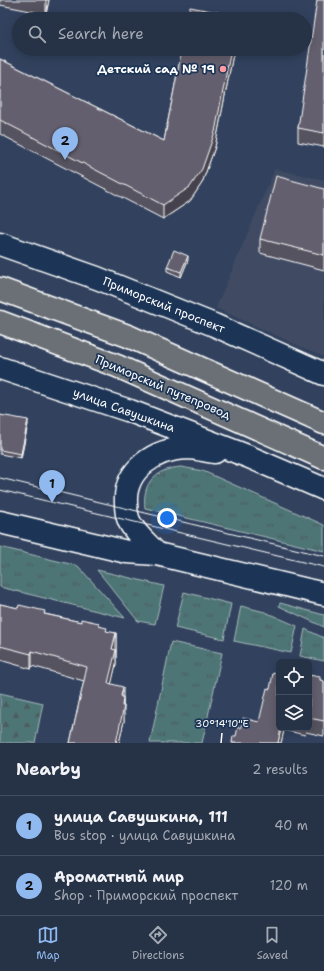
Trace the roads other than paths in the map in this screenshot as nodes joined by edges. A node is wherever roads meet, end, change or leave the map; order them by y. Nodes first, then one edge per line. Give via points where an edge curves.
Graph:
1 (0, 244) edge
2 (0, 289) edge
3 (0, 322) edge
4 (0, 368) edge
5 (324, 374) edge
6 (324, 423) edge
7 (247, 456) junction
8 (324, 458) edge
9 (324, 489) edge
10 (0, 522) edge
11 (157, 554) junction
12 (324, 594) edge

1 - 5 main road, Приморский проспект via 97,278 214,325
2 - 6 main road via 128,336
3 - 8 main road, Приморский путепровод via 117,366
4 - 7 main road, улица Савушкина via 130,411
7 - 9 main road, улица Савушкина
7 - 11 main road, улица Савушкина via 187,448 160,453 140,465 129,481 126,509 136,532
10 - 11 main road via 127,552
11 - 12 main road

